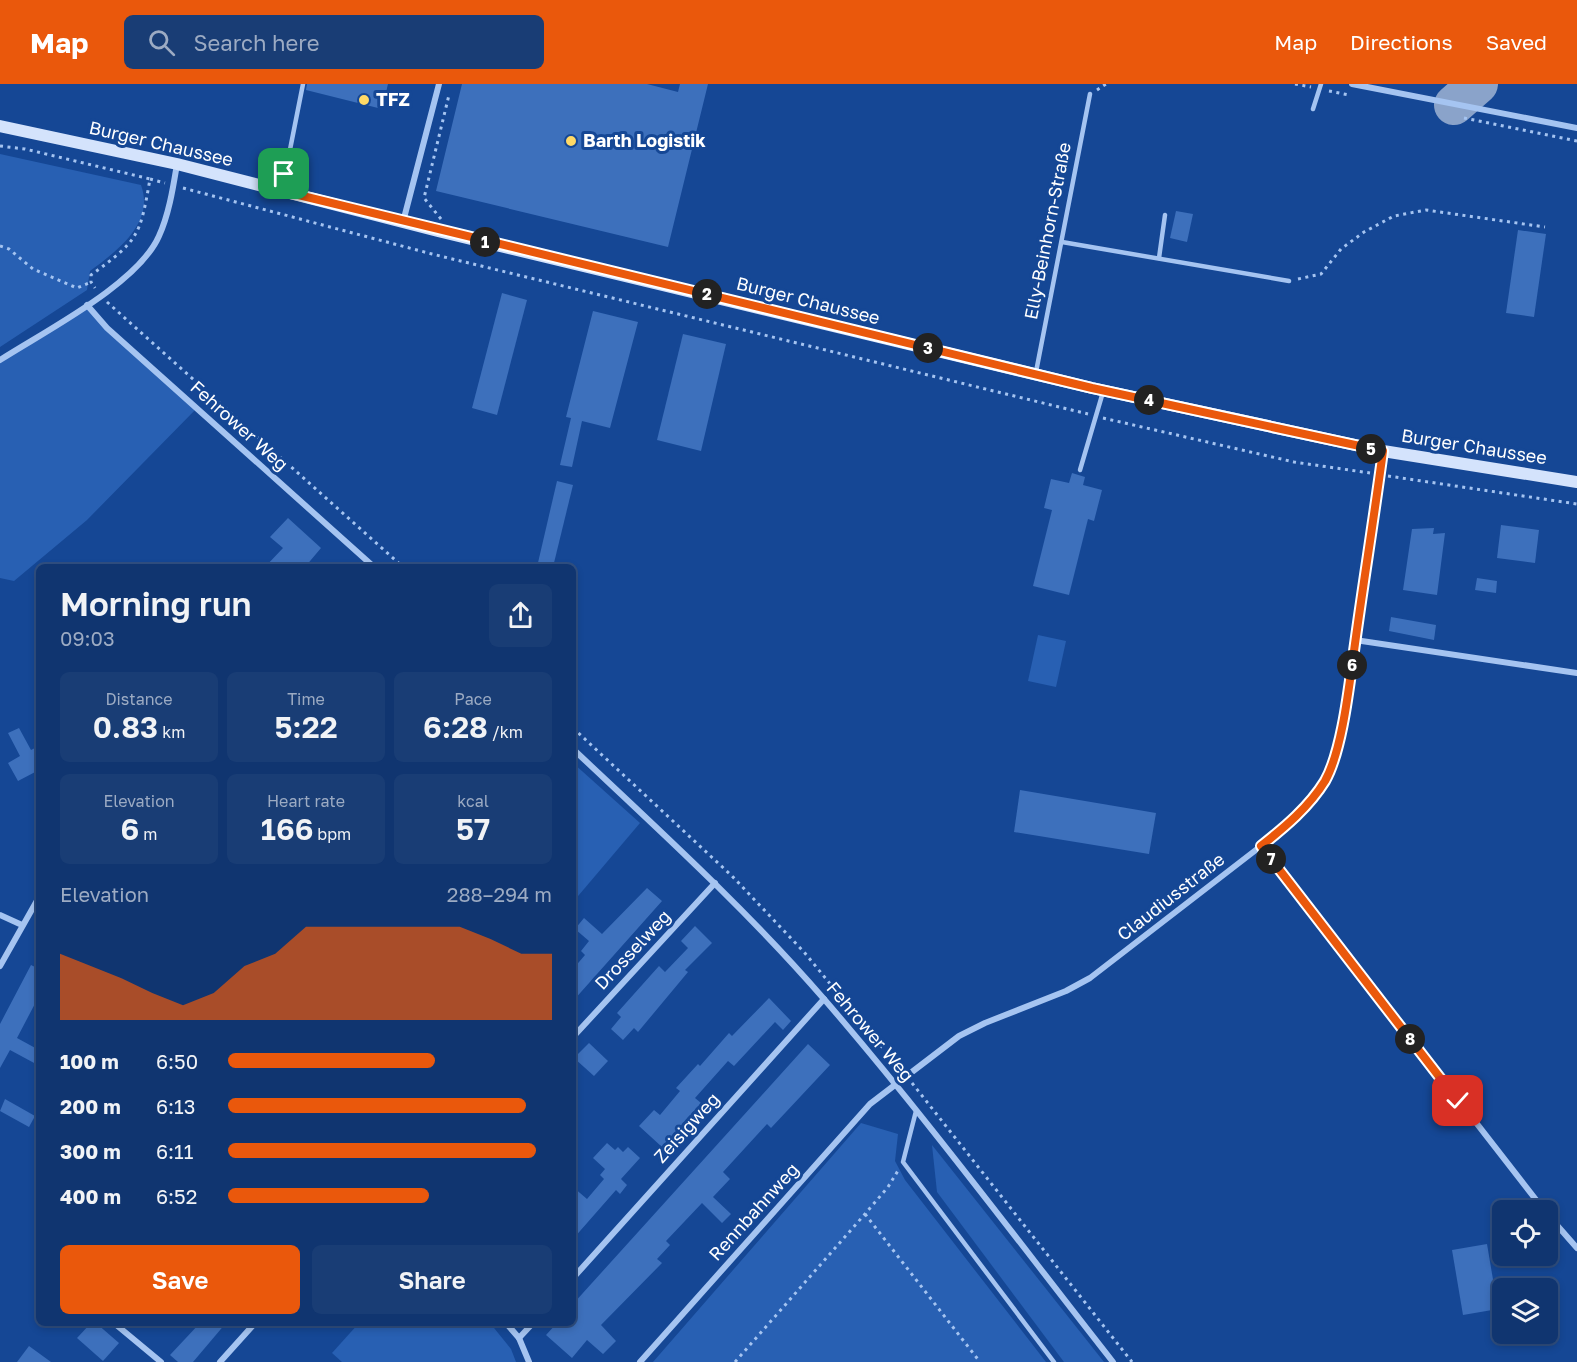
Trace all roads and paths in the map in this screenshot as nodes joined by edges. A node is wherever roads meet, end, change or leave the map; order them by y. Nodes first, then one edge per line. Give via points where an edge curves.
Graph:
1 (303, 84) edge
2 (439, 84) edge
3 (451, 84) edge
4 (1322, 84) edge
5 (1352, 84) edge
6 (1090, 94) dead end
7 (1313, 109) dead end
8 (0, 126) edge
9 (1577, 128) edge
10 (0, 146) edge
11 (177, 164) junction
12 (150, 178) junction
13 (173, 186) junction
14 (282, 191) junction
15 (1165, 215) dead end
16 (403, 222) junction
17 (1545, 226) dead end
18 (438, 231) junction
19 (1062, 242) junction
20 (0, 246) edge
21 (1159, 258) junction
22 (1289, 281) joint
23 (91, 282) junction
24 (100, 296) junction
25 (87, 305) junction
26 (0, 360) edge
27 (1036, 375) junction
28 (1104, 391) junction
29 (1096, 416) junction
30 (1383, 451) junction
31 (1080, 470) dead end
32 (1380, 475) junction
33 (1577, 482) edge
34 (1577, 504) edge
35 (371, 564) edge
36 (400, 564) edge
37 (1355, 640) junction
38 (1577, 673) edge
39 (576, 752) edge
40 (1261, 846) junction
41 (715, 883) junction
42 (36, 902) edge
43 (0, 915) edge
44 (22, 925) junction
45 (0, 966) edge
46 (824, 999) junction
47 (576, 1034) edge
48 (894, 1085) junction
49 (916, 1111) junction
50 (903, 1162) junction
51 (1536, 1200) edge
52 (865, 1215) junction
53 (1558, 1226) edge
54 (1577, 1248) edge
55 (576, 1275) edge
56 (118, 1326) edge
57 (252, 1326) edge
58 (509, 1326) edge
59 (530, 1326) edge
60 (519, 1338) junction
61 (161, 1362) edge
62 (220, 1362) edge
63 (529, 1362) edge
64 (640, 1362) edge
65 (735, 1362) edge
66 (980, 1362) edge
67 (1054, 1362) edge
68 (1113, 1362) edge

1 - 14 lane
2 - 16 street
3 - 18 path via 424,198 432,211 442,217
4 - 7 lane
5 - 9 street
6 - 19 lane, Elly-Beinhorn-Straße
8 - 11 main road, Burger Chaussee
10 - 12 path
11 - 13 street
11 - 14 main road, Burger Chaussee
12 - 13 path
12 - 23 path via 142,225 125,250 91,275
13 - 24 street via 159,236 148,255
13 - 29 path via 432,254
14 - 16 main road, Burger Chaussee
15 - 21 lane
16 - 18 main road, Burger Chaussee
17 - 22 path via 1426,210 1394,216 1341,249 1321,274
18 - 27 main road, Burger Chaussee
19 - 21 lane
19 - 27 lane, Elly-Beinhorn-Straße
20 - 23 path via 33,269 77,288
21 - 22 lane
23 - 24 path
24 - 25 street
24 - 36 path
25 - 26 street
25 - 35 street, Fehrower Weg via 107,328
27 - 28 main road, Burger Chaussee
28 - 29 lane
28 - 30 main road, Burger Chaussee
29 - 31 lane
29 - 32 path via 1294,462
30 - 32 street, Claudiusstraße
30 - 33 main road, Burger Chaussee
32 - 34 path
32 - 37 street, Claudiusstraße
37 - 38 street
37 - 40 street, Claudiusstraße via 1334,757 1326,779 1289,824
39 - 41 street, Fehrower Weg
40 - 48 street, Claudiusstraße via 1090,978 959,1036
40 - 51 street
41 - 46 street, Fehrower Weg
41 - 47 street, Drosselweg
42 - 44 street
43 - 44 street
44 - 45 street
46 - 48 street, Fehrower Weg
46 - 55 street, Zeisigweg
48 - 49 street, Fehrower Weg
48 - 64 street, Rennbahnweg via 870,1104
49 - 50 lane
49 - 68 street, Fehrower Weg
50 - 52 path
50 - 67 lane
52 - 65 path
52 - 66 path
53 - 54 street
56 - 61 street
57 - 62 street
58 - 60 street
59 - 60 street
60 - 63 street

